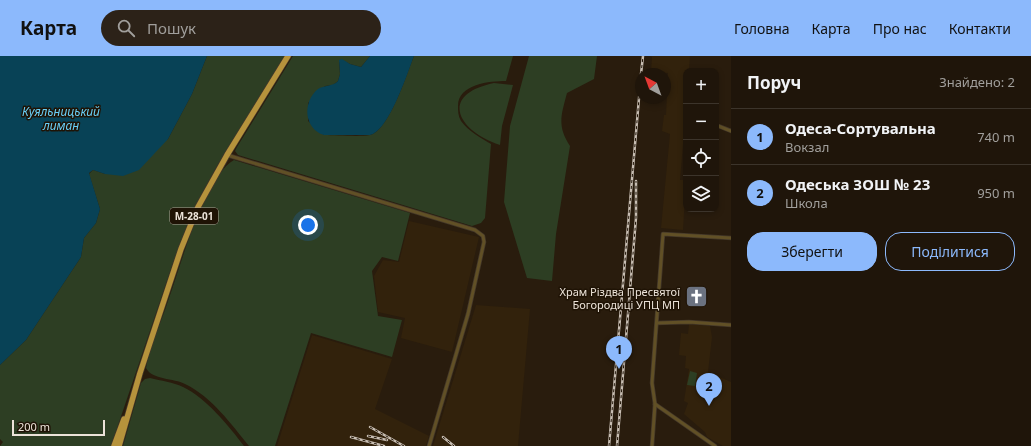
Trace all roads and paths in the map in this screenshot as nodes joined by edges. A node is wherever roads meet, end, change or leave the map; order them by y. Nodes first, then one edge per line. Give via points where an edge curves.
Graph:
1 (288, 56) edge
2 (719, 126) edge
3 (731, 131) edge
4 (227, 155) junction
5 (731, 238) edge
6 (657, 323) junction
7 (731, 325) edge
8 (134, 392) junction
9 (655, 404) junction
10 (114, 446) edge
11 (120, 446) edge
12 (428, 446) edge
13 (652, 446) edge
14 (715, 446) edge

1 - 4 highway, М-28-01
2 - 3 street
4 - 8 highway, М-28-01 via 198,207 189,229
4 - 12 street via 475,230 483,236 484,242 468,314
5 - 6 street via 663,234
6 - 7 street
6 - 9 street via 652,383
8 - 10 highway, М-28-01
8 - 11 highway, М-28-01
9 - 13 street
9 - 14 street

